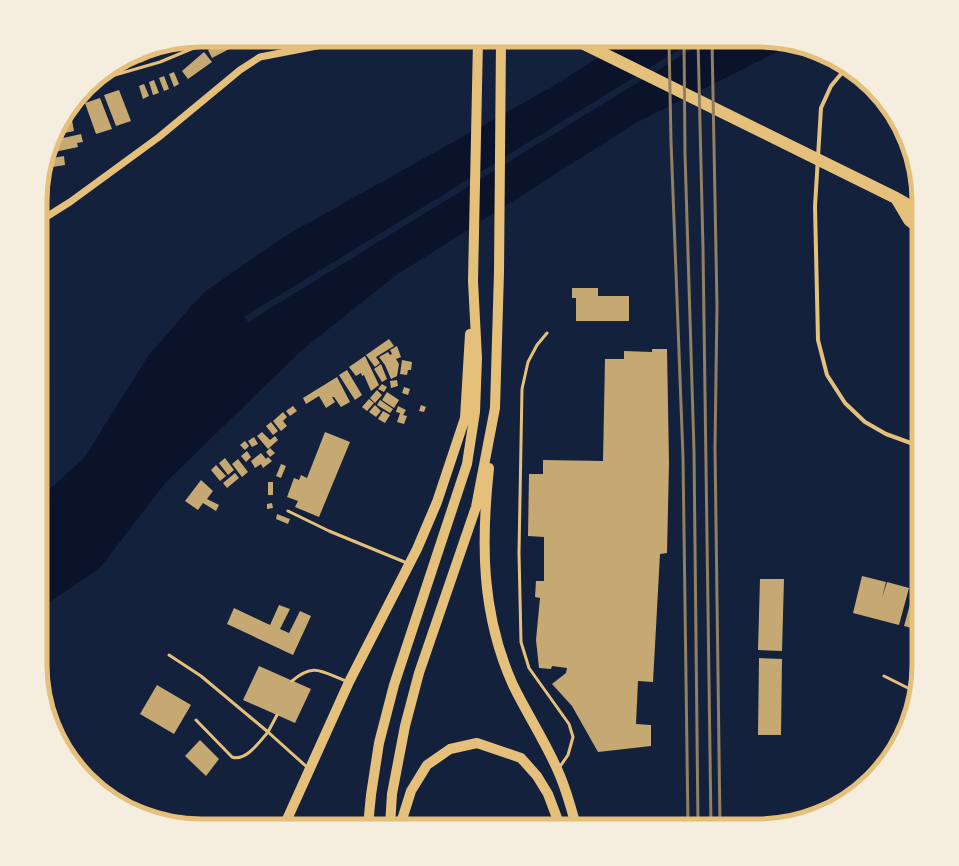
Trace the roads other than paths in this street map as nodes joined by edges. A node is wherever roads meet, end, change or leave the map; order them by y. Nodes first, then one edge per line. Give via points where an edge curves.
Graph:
1 (196, 47) edge
2 (312, 47) edge
3 (478, 47) edge
4 (501, 47) edge
5 (590, 47) edge
6 (843, 73) edge
7 (112, 76) edge
8 (896, 198) junction
9 (912, 207) edge
10 (47, 216) edge
11 (912, 222) edge
12 (473, 310) junction
13 (547, 333) dead end
14 (495, 408) junction
15 (912, 443) edge
16 (288, 512) dead end
17 (409, 564) junction
18 (169, 655) dead end
19 (884, 676) dead end
20 (292, 681) dead end
21 (349, 682) junction
22 (910, 689) edge
23 (277, 715) dead end
24 (196, 720) dead end
25 (268, 732) junction
26 (309, 769) junction
27 (558, 770) junction
28 (287, 819) edge
29 (369, 819) edge
30 (391, 819) edge
31 (402, 819) edge
32 (557, 819) edge
33 (574, 819) edge

1 - 7 lane via 160,62
2 - 10 street via 260,57 240,70 159,138
3 - 12 main road
4 - 14 main road
5 - 8 highway
6 - 15 street via 831,86 821,108 815,206 818,340 827,375 845,404 865,422 886,434
8 - 9 highway
8 - 11 highway
12 - 17 main road via 464,418 437,502
12 - 29 main road via 477,358 475,412 467,464 394,685 379,743
13 - 27 lane via 528,362 522,389 519,553 521,642 529,668 569,724 573,737 568,755
14 - 27 main road via 483,536 485,579 493,629 513,684
14 - 30 main road via 476,507 419,673 405,726 393,787
16 - 17 lane
17 - 21 main road
18 - 25 lane via 201,676
19 - 22 lane
20 - 21 lane via 306,670 314,669
21 - 26 main road
23 - 25 lane
24 - 25 lane via 232,757 237,758 244,756
25 - 26 lane
26 - 28 main road
27 - 33 main road
31 - 32 main road via 411,791 427,765 450,749 477,744 521,758 548,794

